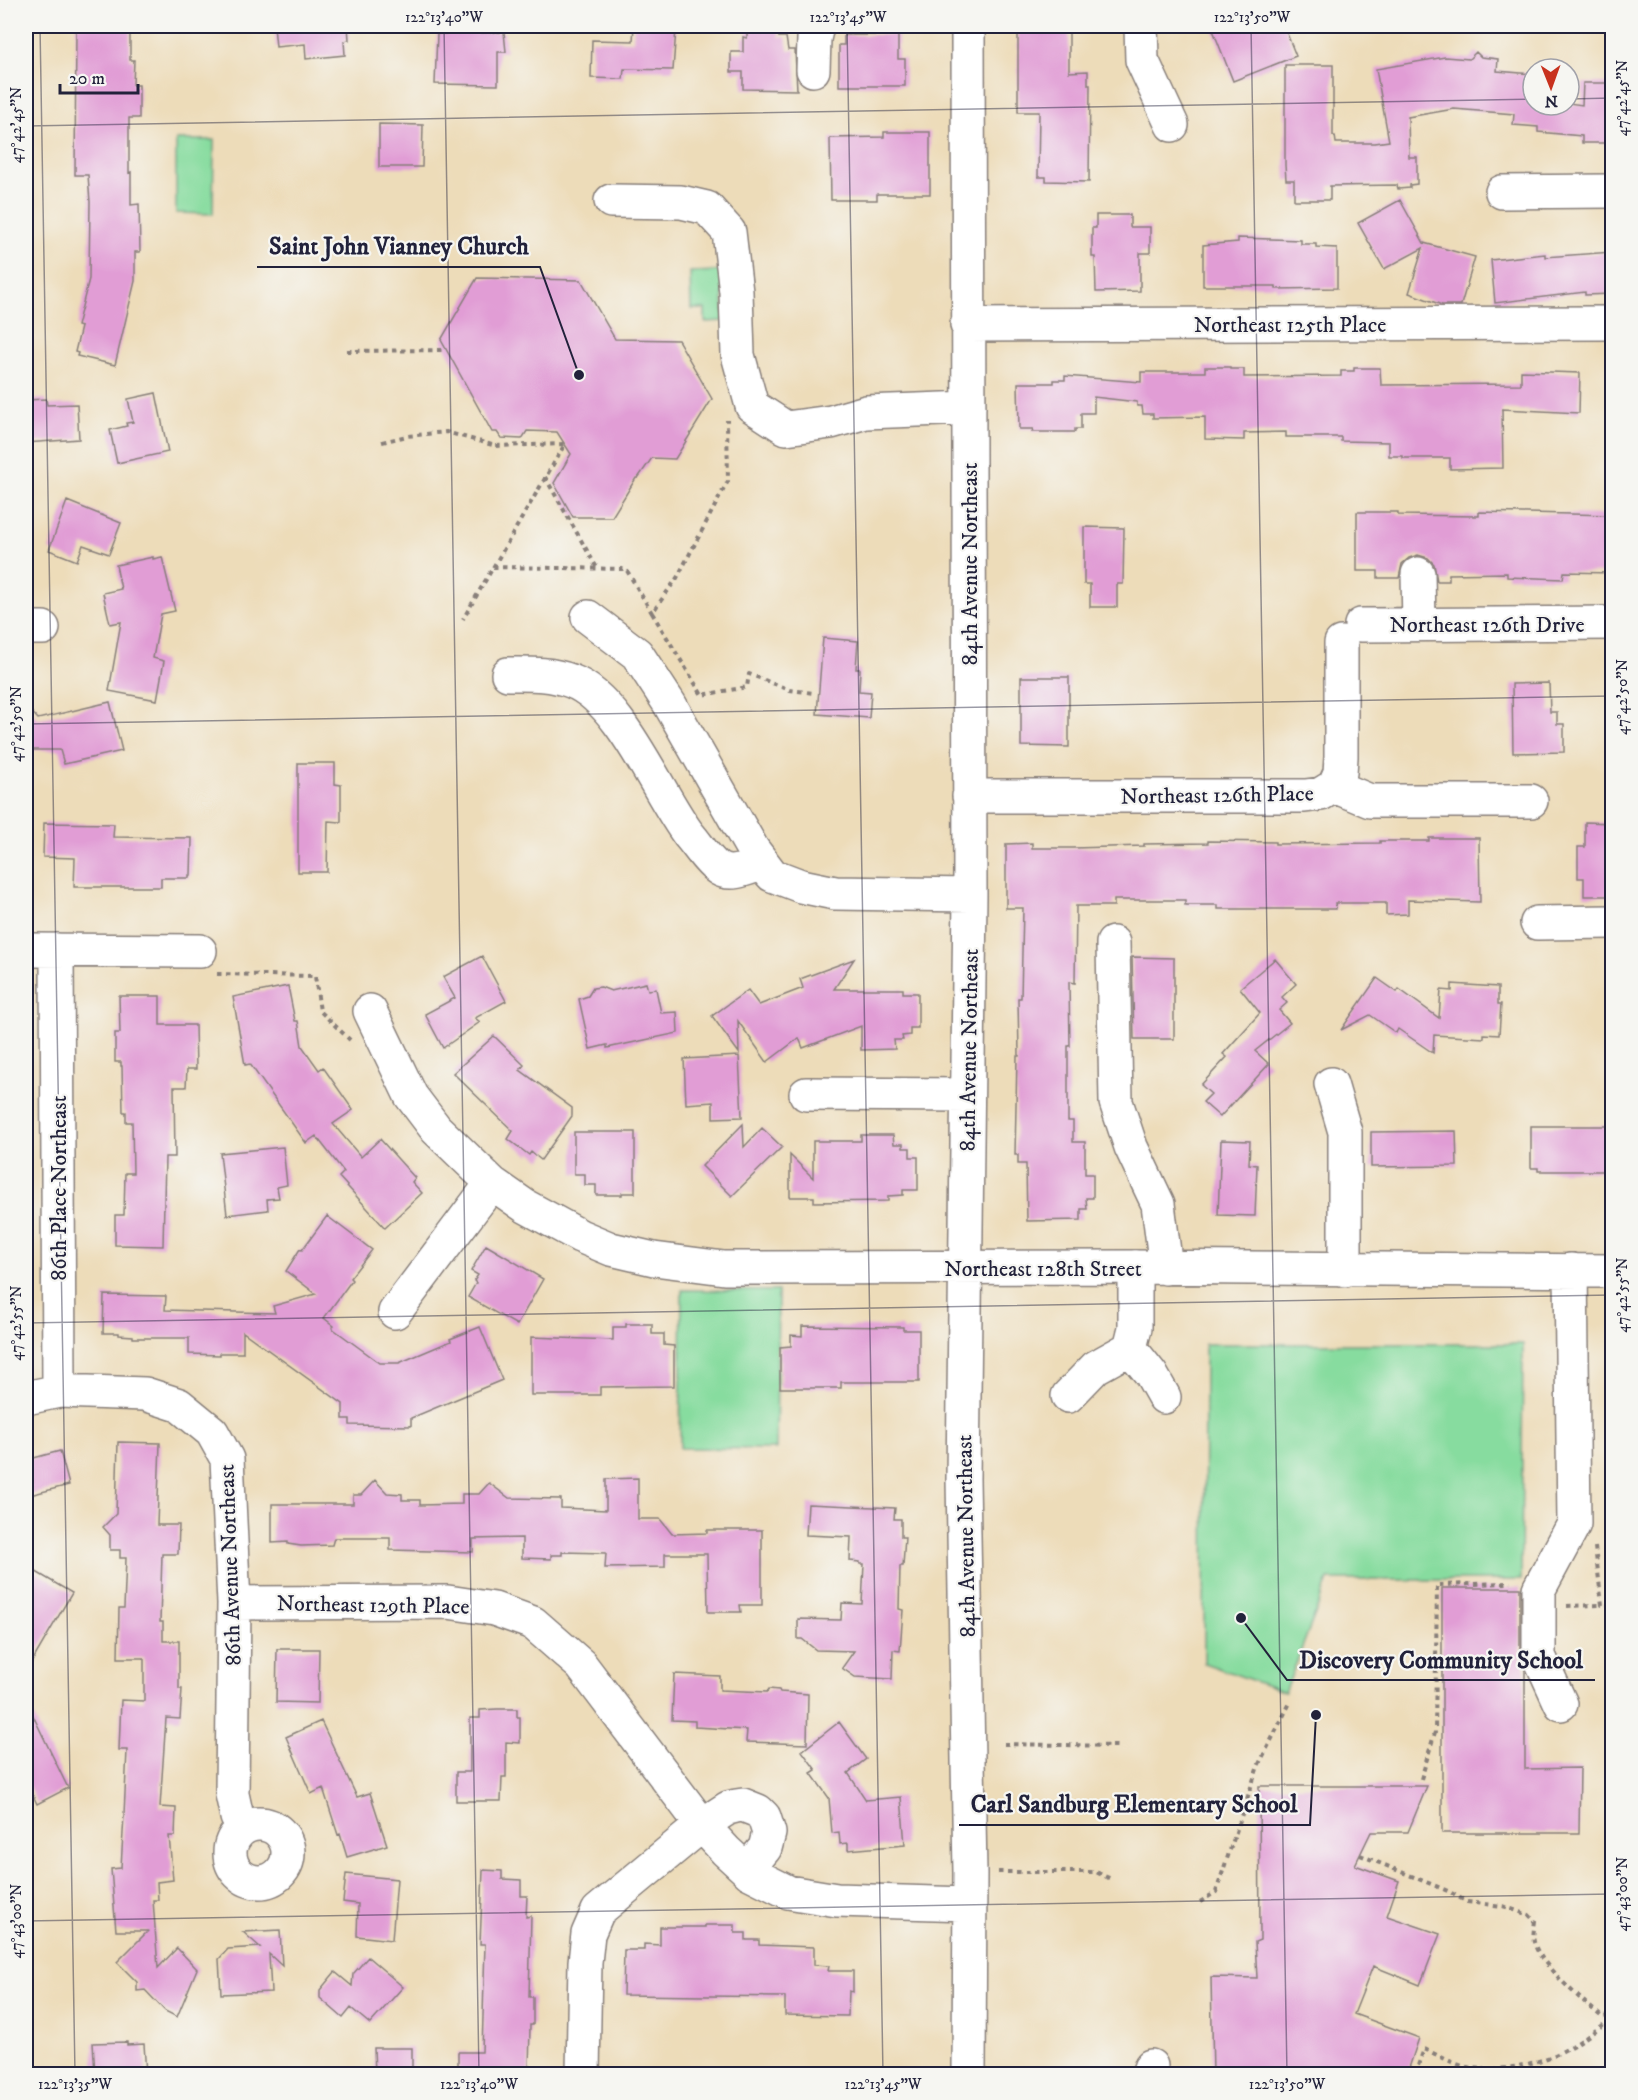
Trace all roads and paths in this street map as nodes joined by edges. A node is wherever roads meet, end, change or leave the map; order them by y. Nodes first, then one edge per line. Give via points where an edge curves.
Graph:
1 (817, 26) edge
2 (968, 26) edge
3 (1141, 26) edge
4 (813, 70) dead end
5 (1172, 125) dead end
6 (1612, 191) edge
7 (1502, 192) dead end
8 (611, 201) dead end
9 (1612, 323) edge
10 (967, 325) junction
11 (446, 350) dead end
12 (347, 351) dead end
13 (749, 396) junction
14 (969, 408) junction
15 (382, 442) dead end
16 (545, 477) junction
17 (493, 567) junction
18 (598, 569) junction
19 (1418, 574) dead end
20 (652, 613) junction
21 (588, 616) dead end
22 (463, 619) dead end
23 (1612, 623) edge
24 (1419, 624) junction
25 (508, 674) dead end
26 (814, 693) dead end
27 (1334, 786) junction
28 (969, 796) junction
29 (1531, 801) dead end
30 (763, 863) junction
31 (970, 895) junction
32 (1612, 922) edge
33 (1536, 923) dead end
34 (1113, 943) dead end
35 (41, 950) edge
36 (204, 963) joint
37 (370, 1011) dead end
38 (353, 1042) dead end
39 (1331, 1084) dead end
40 (806, 1094) dead end
41 (967, 1095) junction
42 (492, 1183) junction
43 (966, 1268) junction
44 (1150, 1268) junction
45 (1344, 1270) junction
46 (1571, 1270) junction
47 (1612, 1271) edge
48 (395, 1312) dead end
49 (1130, 1348) junction
50 (58, 1391) junction
51 (1068, 1396) dead end
52 (1164, 1397) dead end
53 (26, 1398) edge
54 (1516, 1583) dead end
55 (234, 1603) junction
56 (1602, 1605) dead end
57 (1564, 1607) dead end
58 (1291, 1701) dead end
59 (1561, 1704) dead end
60 (1004, 1744) dead end
61 (1119, 1746) dead end
62 (1421, 1779) dead end
63 (702, 1825) junction
64 (243, 1829) dead end
65 (1360, 1856) dead end
66 (747, 1870) junction
67 (1011, 1871) dead end
68 (1113, 1880) dead end
69 (1200, 1902) dead end
70 (969, 1904) junction
71 (1612, 2017) edge
72 (1477, 2068) junction
73 (583, 2074) edge
74 (969, 2074) edge
75 (1415, 2074) edge
76 (1476, 2074) edge

1 - 4 street
2 - 10 street, 84th Avenue Northeast
3 - 5 street via 1142,60
6 - 7 street
8 - 13 street via 681,202 707,208 729,232 738,354
9 - 10 street, Northeast 125th Place
10 - 14 street, 84th Avenue Northeast
11 - 12 path
13 - 14 street via 752,406 786,428 866,412
13 - 20 path via 726,400 728,481 677,578
14 - 28 street, 84th Avenue Northeast
15 - 16 path via 446,432 496,446 565,444
16 - 17 path
16 - 18 path
17 - 18 path
17 - 22 path
18 - 20 path via 626,569
19 - 24 street
20 - 26 path via 702,695 747,687 749,674 790,690
21 - 30 street via 637,654
23 - 24 street, Northeast 126th Drive
24 - 27 street, Northeast 126th Drive via 1351,634 1340,773
25 - 30 street via 546,674 573,681 605,703 647,765 675,816 719,869 733,872
27 - 28 street, Northeast 126th Place via 1321,794 1305,796
27 - 29 street, Northeast 126th Place via 1370,801
28 - 31 street, 84th Avenue Northeast
30 - 31 street via 772,874 801,886 835,893
31 - 41 street, 84th Avenue Northeast
32 - 33 street
34 - 44 street via 1116,1102 1131,1147 1158,1204
35 - 36 street
35 - 50 street, 86th Place Northeast
36 - 38 path via 315,976 320,1011
37 - 42 street, Northeast 128th Street via 411,1096 436,1129
39 - 45 street via 1345,1132
40 - 41 street
41 - 43 street, 84th Avenue Northeast
42 - 43 street, Northeast 128th Street via 580,1236 611,1249 654,1259 724,1268
42 - 48 street
43 - 44 street, Northeast 128th Street
43 - 70 street, 84th Avenue Northeast via 963,1479
44 - 45 street, Northeast 128th Street
44 - 49 street
45 - 46 street, Northeast 128th Street
46 - 47 street, Northeast 128th Street
46 - 59 street via 1574,1524 1539,1588 1539,1656
49 - 51 street via 1096,1367
49 - 52 street
50 - 53 street
50 - 55 street, 86th Avenue Northeast via 145,1394 179,1406 213,1432 227,1459
54 - 62 path via 1437,1585 1435,1732
55 - 63 street, Northeast 129th Place via 448,1602 494,1609 532,1623 581,1665
55 - 64 street, 86th Avenue Northeast via 232,1794
56 - 57 path
58 - 69 path via 1258,1766 1216,1892
60 - 61 path
63 - 66 street, Northeast 129th Place
63 - 66 street via 736,1806 751,1807 764,1817 770,1833 768,1841
63 - 73 street via 598,1911 588,1934 585,1962
65 - 71 path via 1448,1890 1467,1902 1503,1906 1529,1915 1535,1921 1534,1942 1540,1956 1602,2017
66 - 70 street, Northeast 129th Place via 788,1892 837,1900
67 - 68 path via 1096,1872
70 - 74 street, 84th Avenue Northeast
71 - 72 path via 1568,2049 1543,2059 1510,2068
72 - 75 path via 1424,2049
72 - 76 path

